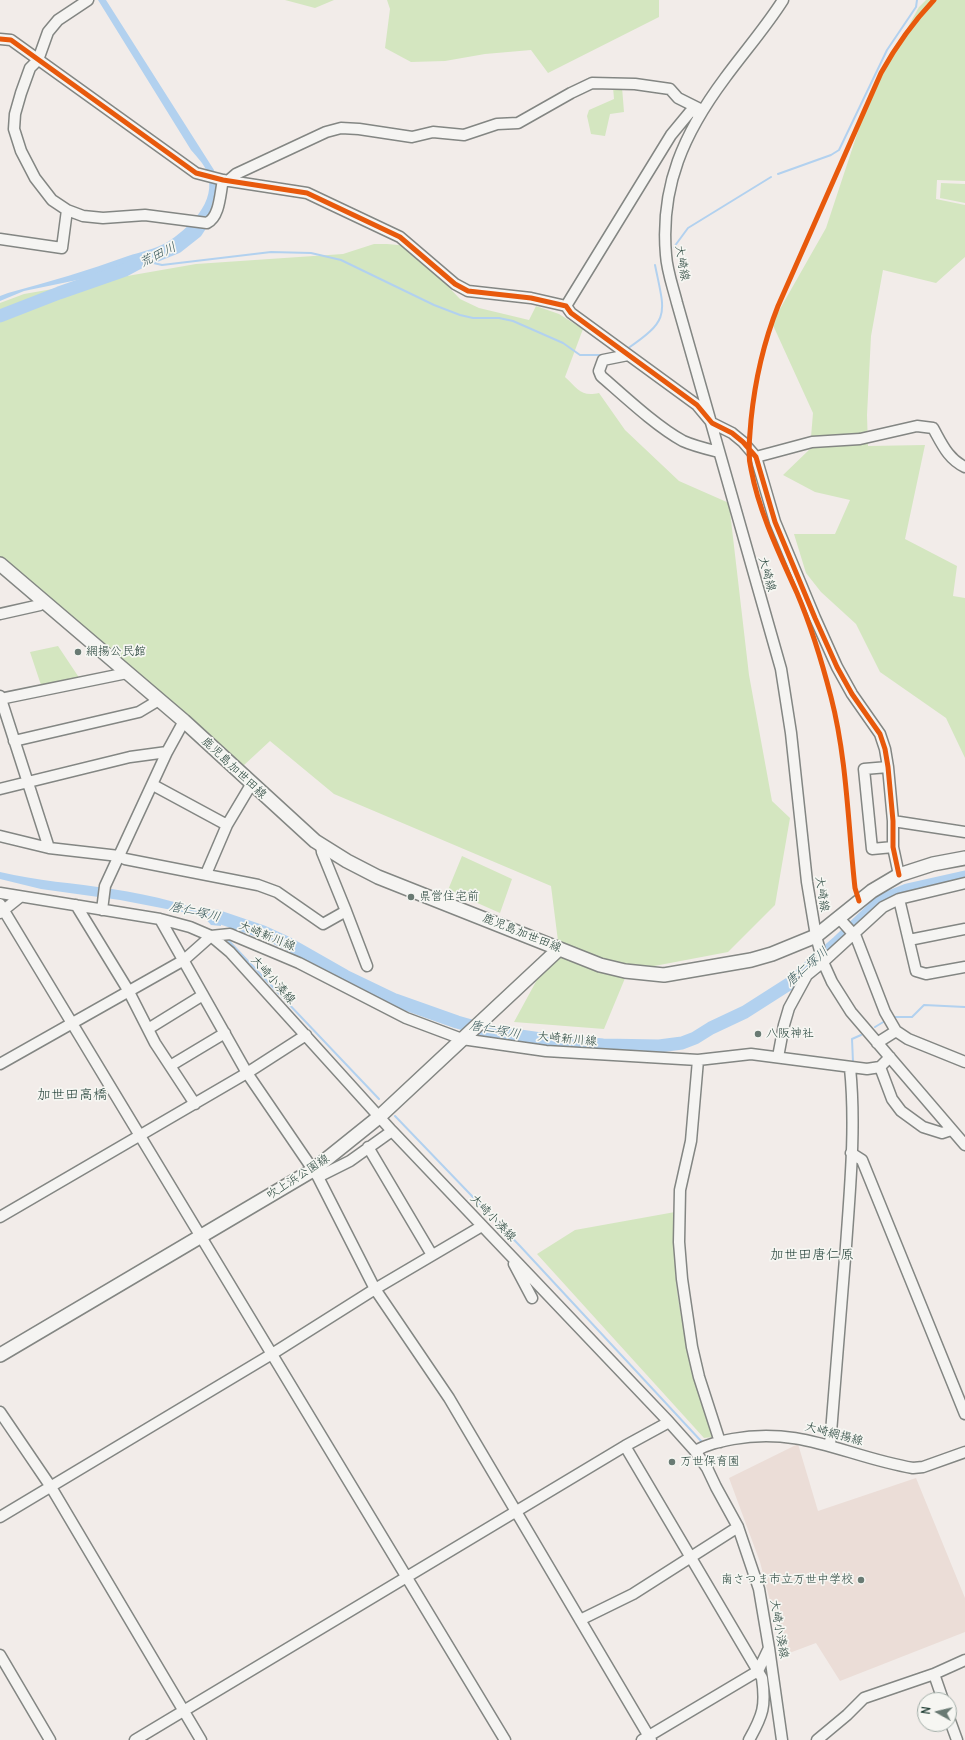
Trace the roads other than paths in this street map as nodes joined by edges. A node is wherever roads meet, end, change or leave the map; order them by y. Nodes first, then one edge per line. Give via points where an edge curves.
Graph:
1 (88, 0) edge
2 (783, 0) edge
3 (0, 39) edge
4 (38, 60) junction
5 (702, 110) junction
6 (224, 181) junction
7 (67, 210) junction
8 (0, 239) edge
9 (566, 306) junction
10 (628, 355) junction
11 (712, 424) junction
12 (718, 452) junction
13 (756, 457) junction
14 (965, 466) edge
15 (0, 564) edge
16 (43, 600) junction
17 (0, 614) edge
18 (127, 673) junction
19 (0, 698) edge
20 (158, 700) junction
21 (184, 721) junction
22 (14, 741) junction
23 (167, 752) junction
24 (888, 767) junction
25 (27, 782) junction
26 (252, 783) junction
27 (153, 785) junction
28 (0, 789) edge
29 (893, 821) junction
30 (227, 825) junction
31 (965, 832) edge
32 (0, 836) edge
33 (321, 844) junction
34 (893, 847) junction
35 (49, 848) junction
36 (119, 856) junction
37 (965, 858) edge
38 (206, 874) junction
39 (899, 875) junction
40 (965, 883) edge
41 (0, 893) edge
42 (20, 897) junction
43 (899, 899) junction
44 (76, 905) junction
45 (102, 905) junction
46 (1, 909) edge
47 (346, 911) junction
48 (160, 919) junction
49 (847, 926) junction
50 (965, 929) edge
51 (211, 936) junction
52 (816, 936) junction
53 (535, 939) junction
54 (909, 940) junction
55 (559, 949) junction
56 (184, 960) junction
57 (823, 961) junction
58 (543, 964) junction
59 (367, 966) dead end
60 (965, 967) edge
61 (128, 990) junction
62 (203, 995) junction
63 (72, 1023) junction
64 (148, 1028) junction
65 (896, 1031) junction
66 (225, 1034) junction
67 (306, 1035) junction
68 (464, 1036) junction
69 (877, 1043) junction
70 (778, 1057) junction
71 (890, 1057) junction
72 (698, 1060) junction
73 (965, 1062) edge
74 (0, 1064) edge
75 (170, 1066) junction
76 (880, 1067) junction
77 (850, 1068) junction
78 (247, 1073) junction
79 (195, 1104) junction
80 (379, 1117) junction
81 (951, 1130) junction
82 (392, 1131) junction
83 (141, 1135) junction
84 (965, 1145) edge
85 (368, 1147) junction
86 (851, 1153) junction
87 (316, 1174) junction
88 (0, 1217) edge
89 (482, 1226) junction
90 (201, 1237) junction
91 (508, 1252) junction
92 (432, 1255) junction
93 (376, 1289) junction
94 (532, 1298) dead end
95 (272, 1354) junction
96 (0, 1355) edge
97 (0, 1412) edge
98 (965, 1414) edge
99 (669, 1422) junction
100 (720, 1442) junction
101 (830, 1445) junction
102 (625, 1446) junction
103 (695, 1451) junction
104 (965, 1452) edge
105 (51, 1487) junction
106 (516, 1512) junction
107 (0, 1517) edge
108 (738, 1527) junction
109 (691, 1558) junction
110 (406, 1577) junction
111 (580, 1620) junction
112 (770, 1648) junction
113 (0, 1655) edge
114 (965, 1660) edge
115 (758, 1671) junction
116 (934, 1674) junction
117 (940, 1692) edge
118 (184, 1711) junction
119 (647, 1739) edge
120 (50, 1740) edge
121 (135, 1740) edge
122 (201, 1740) edge
123 (505, 1740) edge
124 (749, 1740) edge
125 (782, 1740) edge
126 (817, 1740) edge

1 - 4 street via 53,26 44,41
2 - 5 street, 大崎線
3 - 4 street via 11,40
4 - 6 street via 203,176
4 - 7 street via 30,68 21,93 14,129 34,178 52,200
5 - 6 street via 678,98 670,89 635,84 592,84 518,123 498,124 464,135 433,132 412,137 341,128 326,132
5 - 9 street via 690,112 670,135
5 - 11 street, 大崎線 via 674,168 665,226 666,257 676,303
6 - 7 street via 216,210 211,221 207,223 145,215 83,216
6 - 9 street via 307,193 355,214 400,237 455,284 468,291 531,298
7 - 8 street via 62,248
9 - 10 street via 571,313
10 - 11 street via 697,405
10 - 12 street via 603,360 600,376 682,440
11 - 12 street, 大崎線
11 - 13 street via 732,433
12 - 52 street, 大崎線 via 781,669 791,733 806,882
13 - 14 street via 812,442 860,439 912,426 922,426 932,428 948,455 955,462
13 - 24 street via 775,522 814,618 852,694 880,734
15 - 16 main road, 鹿児島加世田線
16 - 17 street via 40,605
16 - 18 main road, 鹿児島加世田線
18 - 19 street
18 - 20 main road, 鹿児島加世田線
19 - 22 street
20 - 21 main road, 鹿児島加世田線
20 - 22 street via 139,712
21 - 23 street
21 - 26 main road, 鹿児島加世田線
22 - 25 street
23 - 25 street via 130,757
23 - 27 street
24 - 29 street
24 - 34 street via 864,769 872,849
25 - 28 street
25 - 35 street
26 - 30 street
26 - 33 main road, 鹿児島加世田線
27 - 30 street
27 - 36 street
29 - 31 street
29 - 34 street
30 - 38 street
32 - 35 street
33 - 47 street
33 - 53 main road, 鹿児島加世田線 via 378,877
34 - 39 street
35 - 36 street
36 - 38 street
36 - 45 street via 105,886
37 - 39 main road, 鹿児島加世田線 via 933,864
38 - 47 street via 250,882 277,892 323,924
39 - 49 main road, 鹿児島加世田線 via 872,891
40 - 43 street
41 - 42 street, 大崎小湊線
42 - 44 street, 大崎小湊線
42 - 46 street
43 - 49 street
43 - 54 street
44 - 45 street, 大崎小湊線
44 - 61 street
45 - 48 street, 大崎小湊線
46 - 63 street
47 - 59 street
48 - 51 street, 大崎小湊線
48 - 56 street
49 - 52 main road, 鹿児島加世田線
49 - 57 street
49 - 65 street
50 - 54 street
51 - 56 street
51 - 67 street, 大崎小湊線 via 230,952
51 - 68 street, 大崎新川線 via 230,934 299,963 406,1018
52 - 55 main road, 鹿児島加世田線 via 751,960 664,975 625,971
52 - 57 street, 大崎線
53 - 55 main road, 鹿児島加世田線
53 - 58 main road via 542,950
54 - 60 street via 916,971 926,974
55 - 58 main road, 吹上浜公園線
56 - 61 street
56 - 62 street
57 - 69 street, 大崎線 via 840,995
57 - 70 street via 807,975 789,1008
58 - 68 main road, 吹上浜公園線
61 - 63 street
61 - 64 street
62 - 64 street
62 - 66 street
63 - 74 street
63 - 83 street
64 - 75 street
65 - 69 street
65 - 73 street via 908,1039
66 - 75 street
66 - 78 street
67 - 78 street
67 - 80 street, 大崎小湊線
68 - 72 street, 大崎新川線 via 546,1051
68 - 80 main road, 吹上浜公園線
69 - 71 street, 大崎線
70 - 72 street, 大崎新川線 via 751,1054
70 - 77 street, 大崎新川線
71 - 76 street
71 - 81 street, 大崎線
72 - 100 street via 691,1141 680,1190 679,1242 692,1347
75 - 79 street
76 - 77 street, 大崎新川線
76 - 81 street via 892,1099 901,1111 923,1127 942,1133
77 - 86 street via 854,1105
78 - 79 street
78 - 87 street
79 - 83 street
80 - 82 street, 大崎小湊線
80 - 87 main road, 吹上浜公園線
81 - 84 street, 大崎線
82 - 85 street
82 - 89 street, 大崎小湊線
83 - 88 street
83 - 90 street
85 - 87 street via 350,1160
85 - 92 street
86 - 98 street via 862,1160
86 - 101 street
87 - 90 main road, 吹上浜公園線
87 - 93 street
89 - 91 street, 大崎小湊線
89 - 92 street
90 - 95 street
90 - 96 main road, 吹上浜公園線
91 - 94 street
91 - 99 street, 大崎小湊線
92 - 93 street
93 - 95 street
93 - 106 street via 449,1398
95 - 105 street
95 - 110 street
97 - 105 street
99 - 102 street
99 - 103 street, 大崎小湊線
100 - 101 street, 大崎網揚線 via 780,1435
100 - 103 street, 大崎網揚線 via 709,1443
101 - 104 street, 大崎網揚線 via 913,1468
102 - 106 street
102 - 109 street
103 - 108 street, 大崎小湊線 via 707,1468
105 - 107 street
105 - 118 street
106 - 110 street
106 - 111 street
108 - 109 street
108 - 112 street, 大崎小湊線 via 758,1589
109 - 111 street via 632,1594
109 - 115 street
110 - 118 street
110 - 123 street
111 - 119 street
112 - 115 street
112 - 125 street, 大崎小湊線
113 - 120 street
114 - 116 street
115 - 119 street
115 - 124 street via 762,1678 765,1699 762,1714
116 - 117 street
116 - 126 street via 864,1698
118 - 121 street
118 - 122 street

